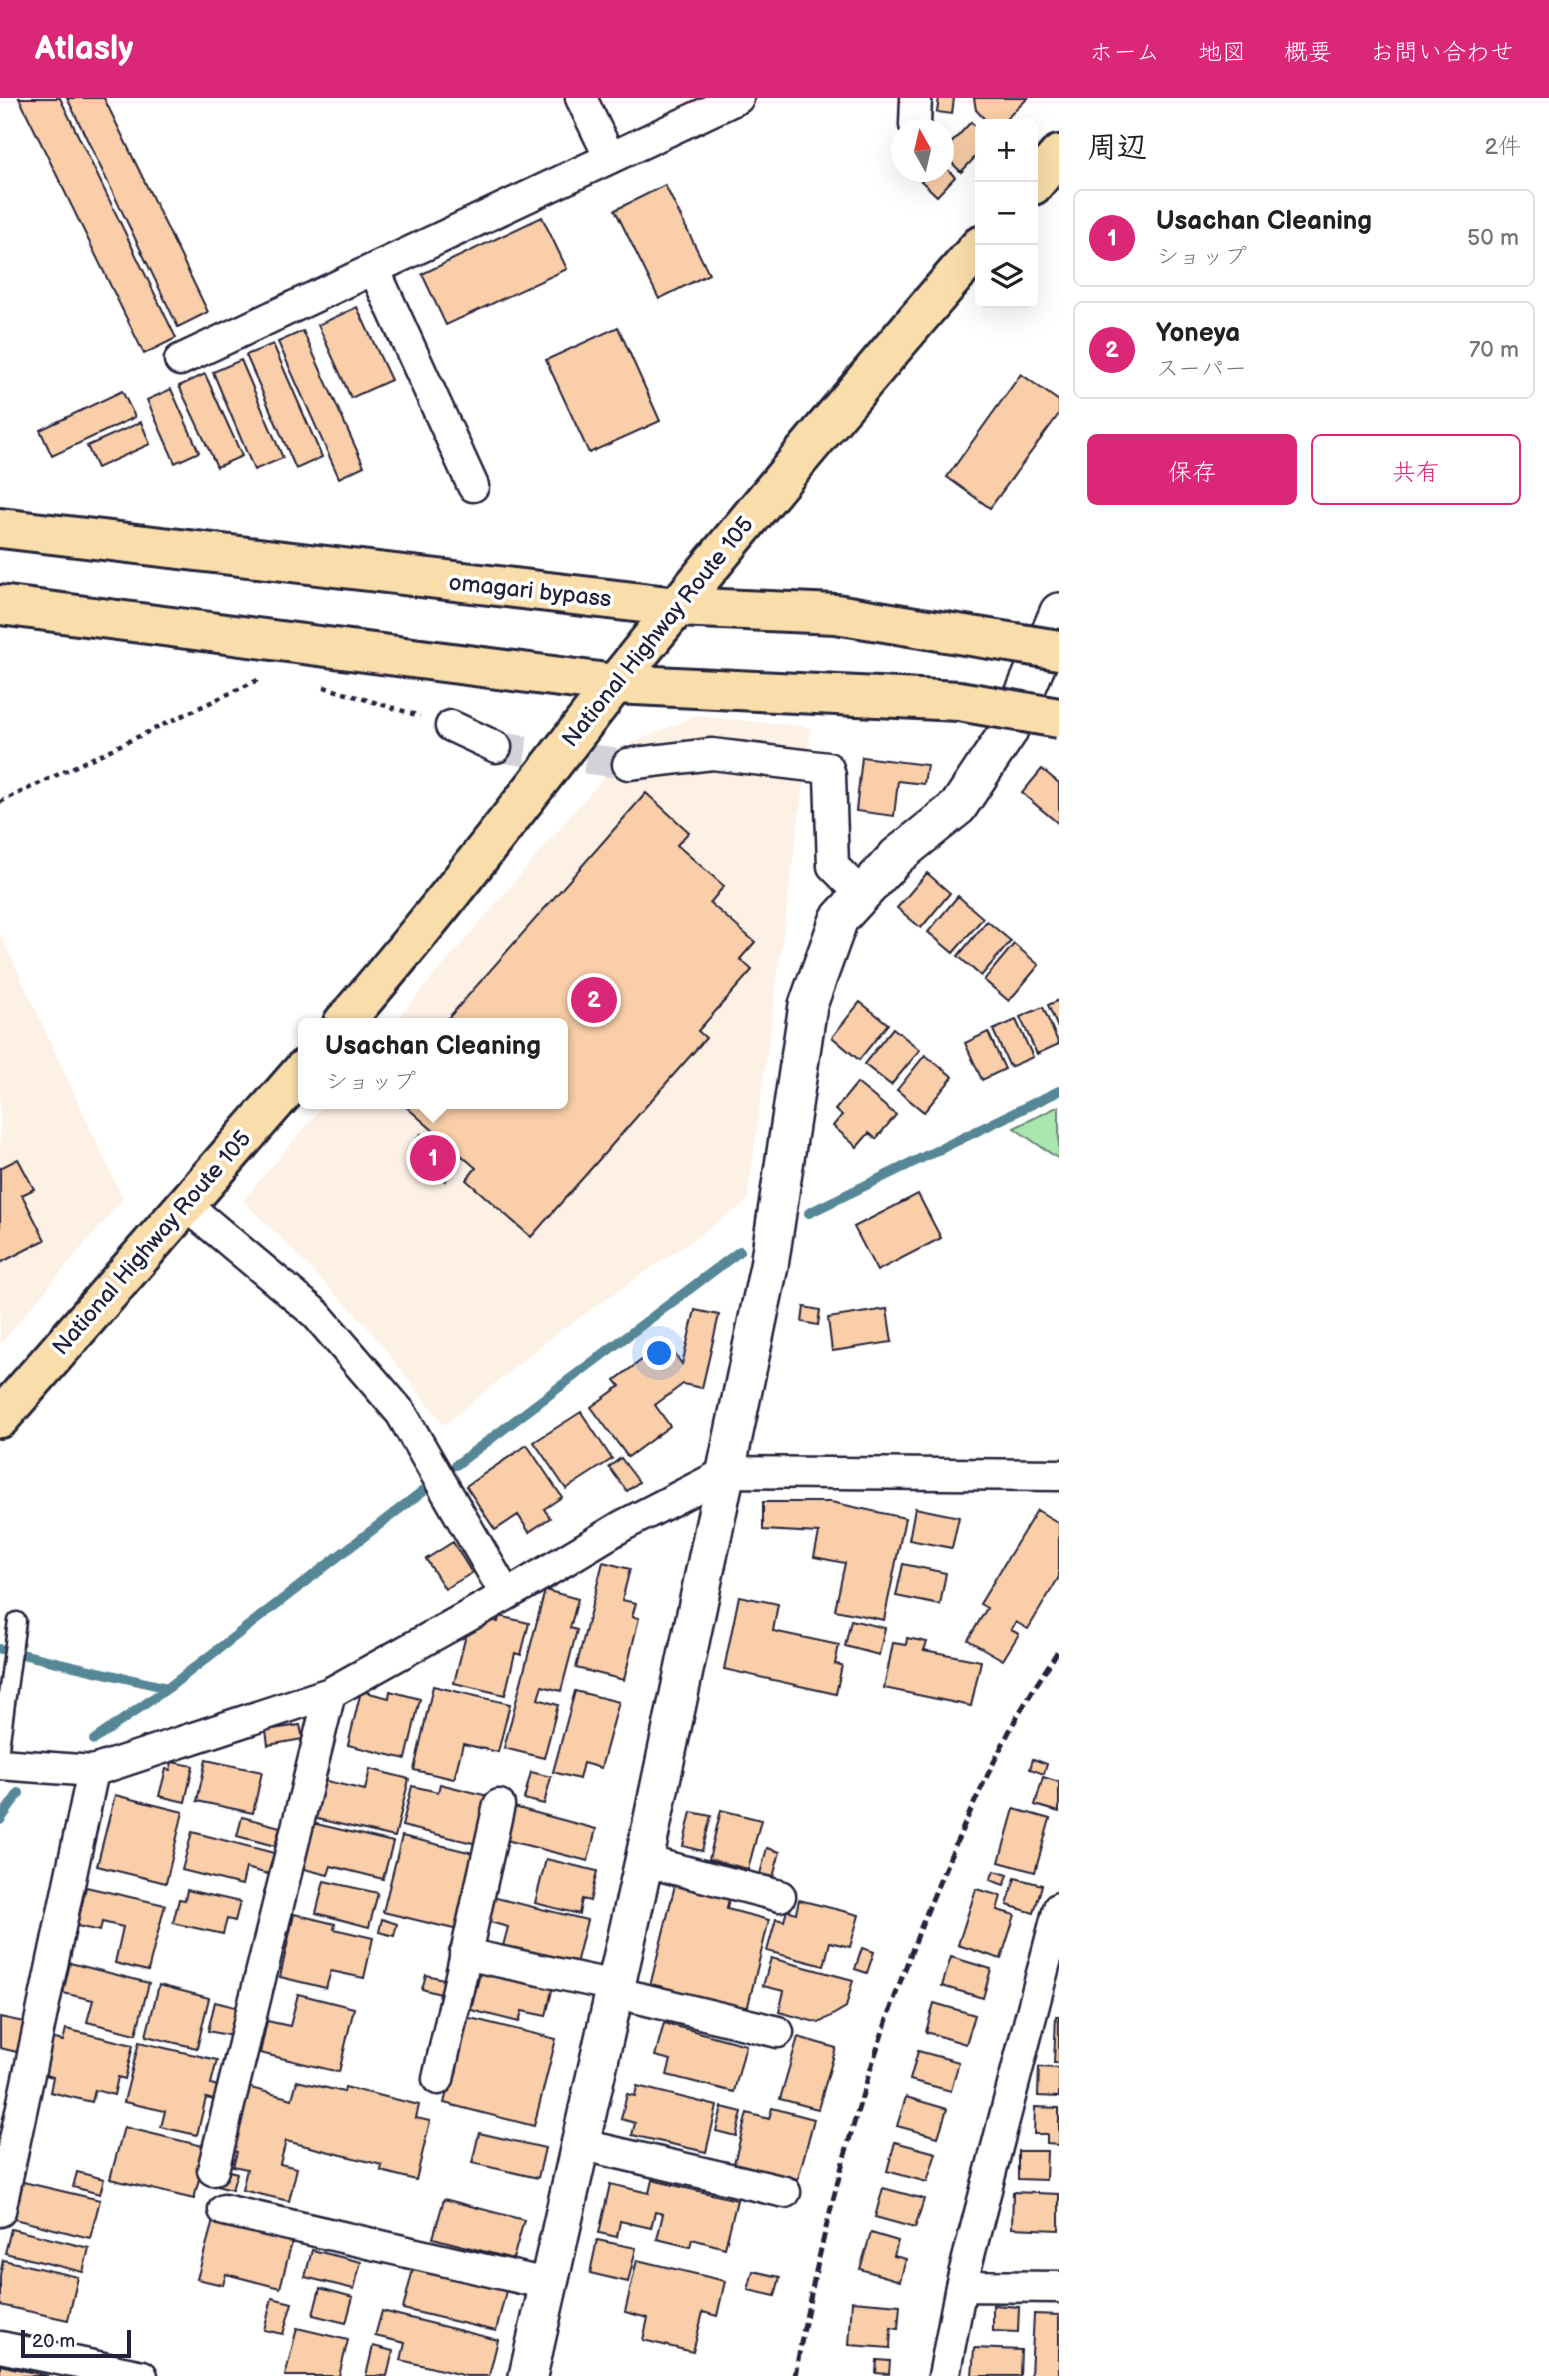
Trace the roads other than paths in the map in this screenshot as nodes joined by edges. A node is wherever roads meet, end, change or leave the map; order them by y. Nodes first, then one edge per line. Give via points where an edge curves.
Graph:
1 (581, 98) edge
2 (738, 98) edge
3 (1059, 155) edge
4 (610, 158) junction
5 (1036, 182) edge
6 (975, 252) edge
7 (374, 269) junction
8 (180, 360) dead end
9 (473, 486) dead end
10 (0, 528) edge
11 (0, 605) edge
12 (677, 607) junction
13 (1059, 612) edge
14 (1059, 650) edge
15 (615, 684) junction
16 (1059, 718) edge
17 (451, 726) road end
18 (496, 747) tunnel mouth
19 (628, 764) tunnel mouth
20 (862, 895) junction
21 (347, 1018) edge
22 (298, 1075) edge
23 (186, 1204) junction
24 (0, 1418) edge
25 (727, 1472) junction
26 (1059, 1475) edge
27 (506, 1595) junction
28 (17, 1620) dead end
29 (330, 1693) junction
30 (0, 1748) edge
31 (0, 1764) edge
32 (93, 1771) junction
33 (499, 1805) dead end
34 (644, 1861) junction
35 (780, 1896) dead end
36 (1059, 1908) edge
37 (465, 1954) junction
38 (614, 1989) junction
39 (778, 2032) dead end
40 (438, 2079) dead end
41 (579, 2144) junction
42 (213, 2170) dead end
43 (785, 2192) dead end
44 (224, 2210) dead end
45 (0, 2211) edge
46 (547, 2284) junction
47 (961, 2286) junction
48 (1059, 2287) edge
49 (0, 2347) edge
50 (142, 2376) edge
51 (528, 2376) edge
52 (944, 2376) edge

1 - 4 street
2 - 4 street
3 - 5 highway
4 - 7 street
6 - 12 highway, National Highway Route 105
7 - 8 street
7 - 9 street
10 - 12 highway, omagari bypass
11 - 15 highway
12 - 14 highway, omagari bypass, bridge via 836,614
12 - 15 highway, National Highway Route 105
13 - 20 street via 1008,732 958,807 897,856
15 - 16 highway, bridge via 959,701
15 - 21 highway, National Highway Route 105
17 - 18 street
19 - 20 street via 712,754 828,768 833,866
20 - 25 street via 839,919 808,1006 769,1266
22 - 23 highway, National Highway Route 105
23 - 24 highway, National Highway Route 105
23 - 27 street via 316,1314 401,1413
25 - 26 street
25 - 27 street via 622,1526
25 - 34 street
27 - 29 street
28 - 30 lane
29 - 32 street
29 - 42 street
31 - 32 street
32 - 45 street
33 - 37 street
34 - 35 street
34 - 38 street
36 - 47 street
37 - 38 street
37 - 40 street
38 - 39 street
38 - 41 street
41 - 43 street
41 - 46 street
44 - 46 street
46 - 51 street
47 - 48 street
47 - 52 street
49 - 50 street

